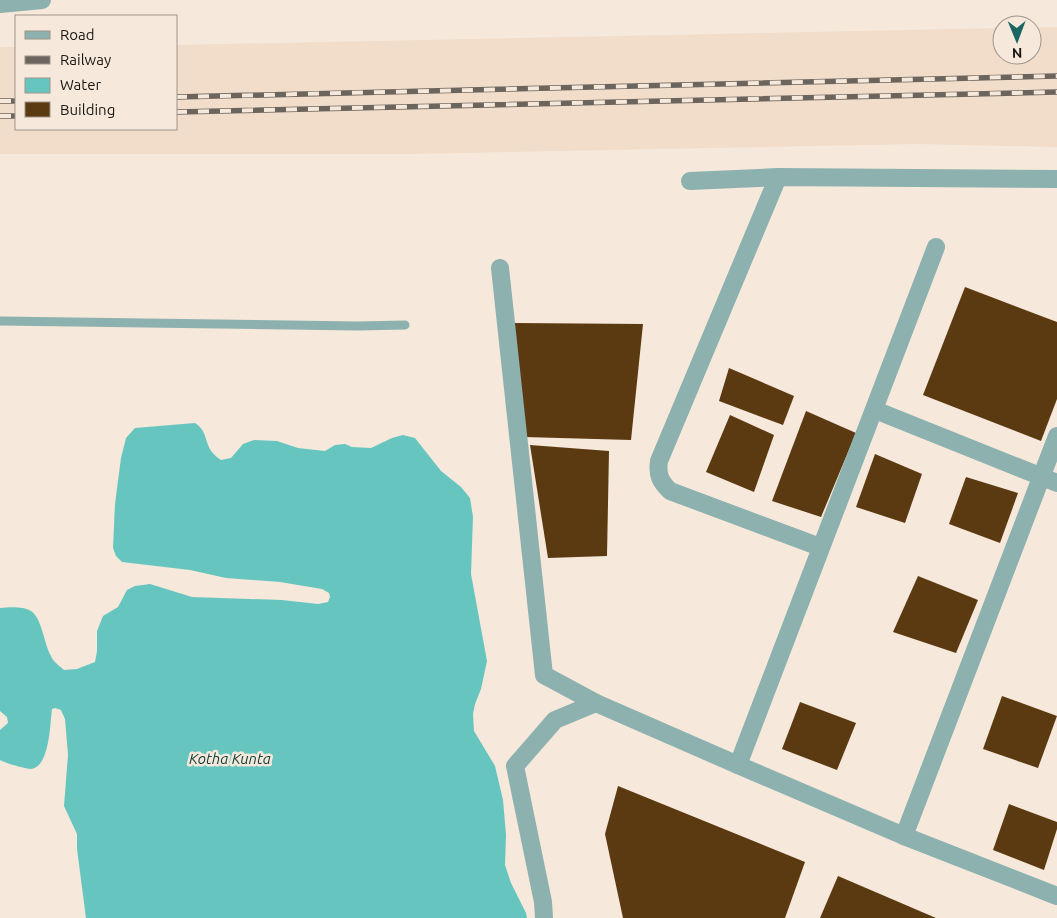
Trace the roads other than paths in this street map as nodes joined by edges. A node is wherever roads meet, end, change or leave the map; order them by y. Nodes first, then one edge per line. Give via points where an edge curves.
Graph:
1 (42, 0) edge
2 (0, 4) edge
3 (778, 177) junction
4 (1057, 179) edge
5 (690, 180) dead end
6 (936, 247) dead end
7 (500, 268) dead end
8 (0, 321) edge
9 (404, 325) dead end
10 (875, 410) junction
11 (1057, 436) edge
12 (1049, 480) edge
13 (820, 547) junction
14 (596, 703) junction
15 (738, 765) junction
16 (904, 836) junction
17 (1057, 896) edge
18 (544, 918) edge

1 - 2 street
3 - 4 street
3 - 5 street
3 - 13 street via 657,472 661,483 670,491
6 - 10 street
7 - 14 street via 544,675
8 - 9 lane
10 - 12 street
10 - 13 street
11 - 12 street
12 - 16 street
13 - 15 street
14 - 15 street
14 - 18 street via 555,720 515,766
15 - 16 street
16 - 17 street

